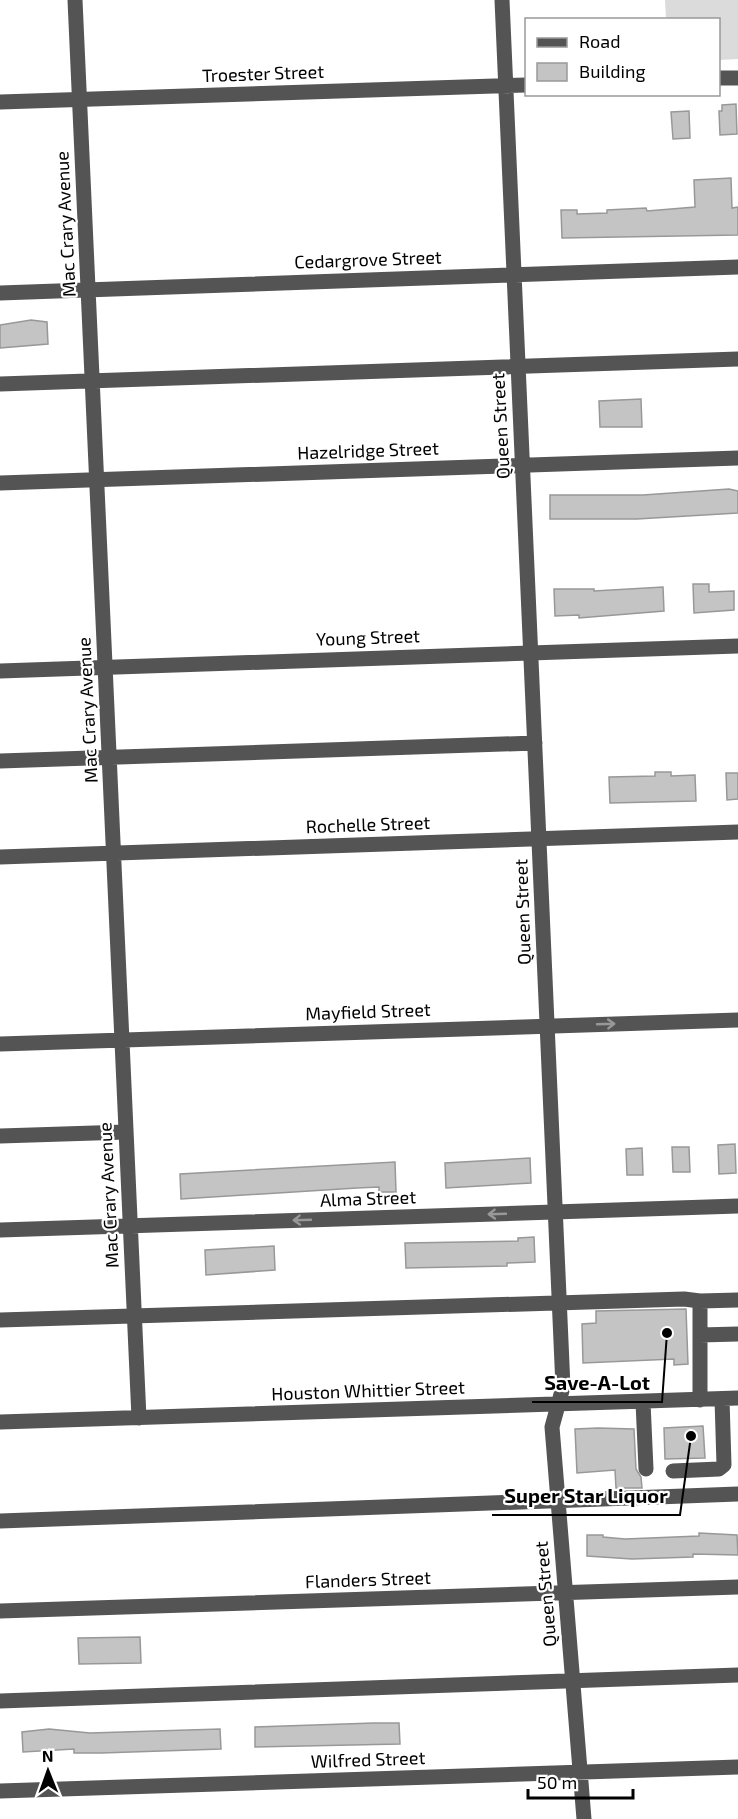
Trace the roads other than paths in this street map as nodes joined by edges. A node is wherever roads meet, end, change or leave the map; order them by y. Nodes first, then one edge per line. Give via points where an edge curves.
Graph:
1 (75, 0) edge
2 (502, 0) edge
3 (720, 78) edge
4 (738, 78) edge
5 (525, 85) edge
6 (506, 86) junction
7 (80, 99) junction
8 (0, 102) edge
9 (738, 267) edge
10 (514, 275) junction
11 (88, 289) junction
12 (0, 293) edge
13 (738, 359) edge
14 (518, 368) junction
15 (93, 381) junction
16 (0, 384) edge
17 (738, 458) edge
18 (523, 465) junction
19 (97, 479) junction
20 (0, 483) edge
21 (738, 646) edge
22 (531, 652) junction
23 (105, 666) junction
24 (0, 671) edge
25 (535, 743) junction
26 (109, 757) junction
27 (0, 761) edge
28 (738, 832) edge
29 (539, 839) junction
30 (114, 853) junction
31 (0, 857) edge
32 (738, 1020) edge
33 (547, 1026) junction
34 (122, 1039) junction
35 (0, 1044) edge
36 (126, 1132) junction
37 (0, 1136) edge
38 (738, 1206) edge
39 (555, 1212) junction
40 (130, 1226) junction
41 (0, 1230) edge
42 (738, 1300) edge
43 (700, 1301) junction
44 (560, 1303) junction
45 (134, 1316) junction
46 (0, 1320) edge
47 (738, 1334) edge
48 (700, 1335) junction
49 (738, 1398) edge
50 (722, 1399) junction
51 (700, 1400) junction
52 (643, 1402) junction
53 (557, 1404) junction
54 (139, 1418) junction
55 (0, 1422) edge
56 (646, 1469) dead end
57 (673, 1471) dead end
58 (738, 1494) edge
59 (558, 1500) junction
60 (0, 1521) edge
61 (738, 1587) edge
62 (565, 1593) junction
63 (0, 1611) edge
64 (738, 1675) edge
65 (572, 1679) junction
66 (0, 1701) edge
67 (738, 1767) edge
68 (580, 1772) junction
69 (0, 1791) edge
70 (584, 1819) edge

1 - 7 street, Mac Crary Avenue
2 - 6 street, Queen Street
3 - 4 street
5 - 6 street, Troester Street
6 - 7 street, Troester Street
6 - 10 street, Queen Street
7 - 8 street, Troester Street
7 - 11 street, Mac Crary Avenue
9 - 10 street, Cedargrove Street
10 - 11 street, Cedargrove Street
10 - 14 street, Queen Street
11 - 12 street, Cedargrove Street
11 - 15 street, Mac Crary Avenue
13 - 14 street
14 - 15 street
14 - 18 street, Queen Street
15 - 16 street
15 - 19 street, Mac Crary Avenue
17 - 18 street, Hazelridge Street
18 - 19 street, Hazelridge Street
18 - 22 street, Queen Street
19 - 20 street, Hazelridge Street
19 - 23 street, Mac Crary Avenue
21 - 22 street, Young Street
22 - 23 street, Young Street
22 - 25 street, Queen Street
23 - 24 street, Young Street
23 - 26 street, Mac Crary Avenue
25 - 26 street
25 - 29 street, Queen Street
26 - 27 street
26 - 30 street, Mac Crary Avenue
28 - 29 street, Rochelle Street
29 - 30 street, Rochelle Street
29 - 33 street, Queen Street
30 - 31 street, Rochelle Street
30 - 34 street, Mac Crary Avenue
33 -> 32 street, Mayfield Street
33 - 34 street, Mayfield Street
33 - 39 street, Queen Street
34 - 35 street, Mayfield Street
34 - 36 street, Mac Crary Avenue
36 - 37 street
36 - 40 street, Mac Crary Avenue
38 - 39 street, Alma Street
39 -> 40 street, Alma Street
39 - 44 street, Queen Street
40 - 41 street, Alma Street
40 - 45 street, Mac Crary Avenue
42 - 43 street
43 - 44 street
43 - 48 street
44 - 45 street
44 - 53 street, Queen Street via 563,1387
45 - 46 street
45 - 54 street, Mac Crary Avenue
47 - 48 street
48 - 51 street
49 - 50 street, Houston Whittier Street
50 - 51 street, Houston Whittier Street
50 - 57 street via 724,1465 719,1469
51 - 52 street, Houston Whittier Street
52 - 53 street, Houston Whittier Street
52 - 56 street
53 - 54 street, Houston Whittier Street
53 - 59 street, Queen Street via 552,1427
54 - 55 street, Houston Whittier Street
58 - 59 street
59 - 60 street
59 - 62 street, Queen Street
61 - 62 street, Flanders Street
62 - 63 street, Flanders Street
62 - 65 street, Queen Street
64 - 65 street
65 - 66 street
65 - 68 street, Queen Street
67 - 68 street, Wilfred Street
68 - 69 street, Wilfred Street
68 - 70 street, Queen Street

